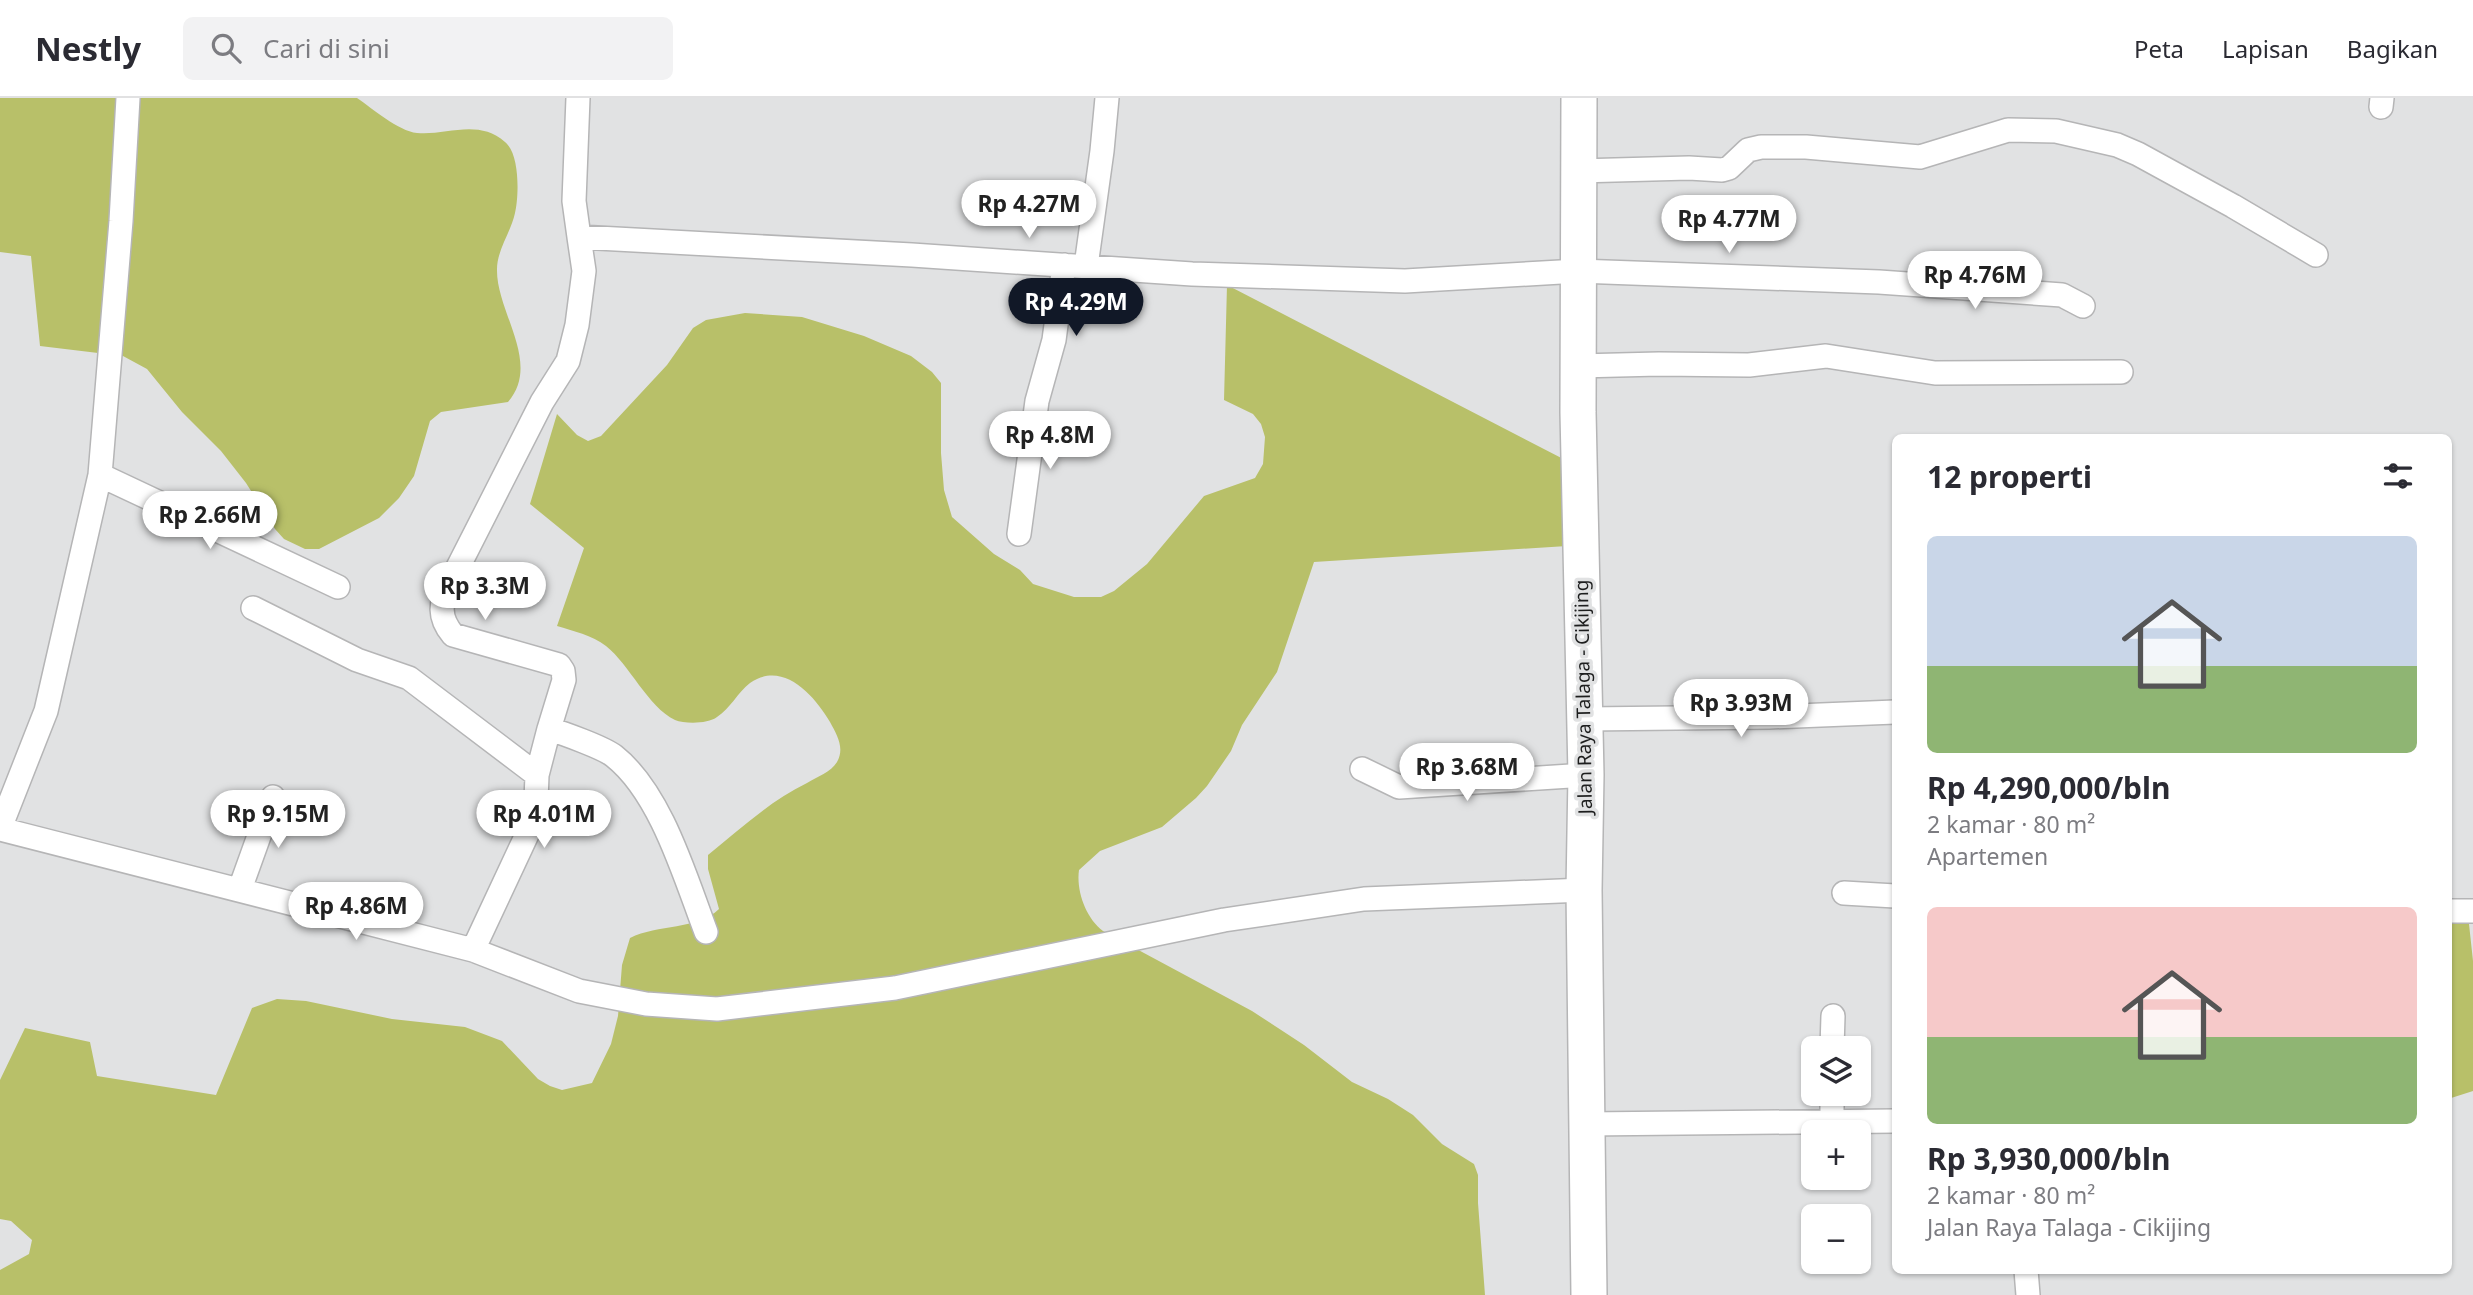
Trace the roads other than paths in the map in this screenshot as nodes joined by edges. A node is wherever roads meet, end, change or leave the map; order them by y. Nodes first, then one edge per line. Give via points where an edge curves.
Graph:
1 (128, 98) edge
2 (578, 98) edge
3 (1107, 98) edge
4 (1579, 98) edge
5 (1578, 171) junction
6 (579, 237) junction
7 (2316, 255) dead end
8 (1075, 266) junction
9 (1578, 271) junction
10 (2083, 306) dead end
11 (1578, 366) junction
12 (2121, 372) dead end
13 (100, 475) junction
14 (1019, 534) dead end
15 (338, 587) dead end
16 (253, 608) dead end
17 (1892, 712) edge
18 (1585, 719) junction
19 (549, 729) junction
20 (1362, 769) dead end
21 (537, 775) junction
22 (1586, 775) junction
23 (273, 797) dead end
24 (0, 828) edge
25 (240, 889) junction
26 (1584, 890) junction
27 (1844, 893) dead end
28 (1892, 896) edge
29 (2452, 911) edge
30 (2473, 911) edge
31 (706, 932) dead end
32 (473, 950) junction
33 (1833, 1016) dead end
34 (1832, 1036) edge
35 (1871, 1121) edge
36 (1892, 1121) edge
37 (1801, 1122) edge
38 (1586, 1124) junction
39 (2026, 1274) edge
40 (1589, 1295) edge
41 (2028, 1295) edge

1 - 13 street
2 - 6 street via 574,201
3 - 8 street via 1102,151
4 - 5 main road, Jalan Raya Talaga - Cikijing
5 - 7 street via 1723,170 1748,150 1761,147 1920,157 2008,130 2056,131 2138,154
5 - 9 main road, Jalan Raya Talaga - Cikijing
6 - 8 street
6 - 19 street via 584,271 568,361 542,402 440,611 453,635 559,665 564,680
8 - 9 street via 1405,281
8 - 14 street via 1037,401
9 - 10 street via 1879,282 2062,295
9 - 11 main road, Jalan Raya Talaga - Cikijing
11 - 12 street via 1749,365 1826,356 1936,373
11 - 18 main road, Jalan Raya Talaga - Cikijing
13 - 15 street
13 - 24 street via 46,711
16 - 21 street via 357,660 409,678
17 - 18 street
18 - 22 main road, Jalan Raya Talaga - Cikijing
19 - 21 street
19 - 31 street via 611,754 633,773 655,807
20 - 22 street via 1399,787
21 - 32 street via 531,826
22 - 26 main road, Jalan Raya Talaga - Cikijing
23 - 25 street
24 - 25 street
25 - 32 street
26 - 32 street via 1364,899 1224,920 895,988 718,1009 646,1004 579,991
26 - 38 main road, Jalan Raya Talaga - Cikijing
27 - 28 street
29 - 30 street
33 - 34 street
35 - 36 street
37 - 38 street
38 - 40 main road, Jalan Raya Talaga - Cikijing
39 - 41 street

